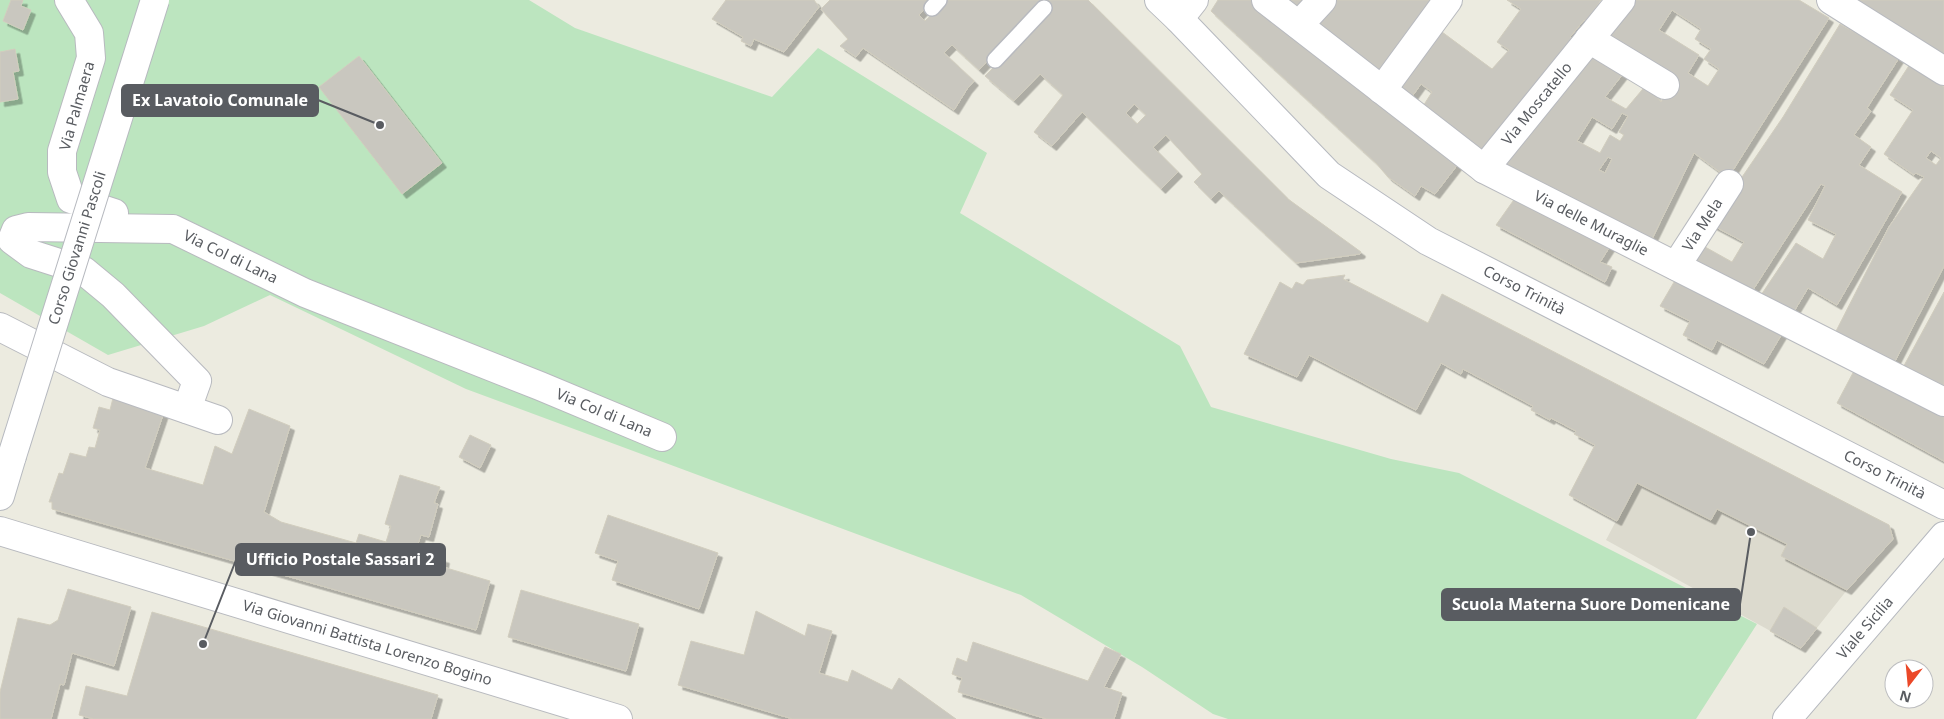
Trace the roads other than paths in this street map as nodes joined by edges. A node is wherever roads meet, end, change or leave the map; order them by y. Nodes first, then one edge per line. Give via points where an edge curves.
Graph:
1 (69, 0) edge
2 (154, 0) edge
3 (1159, 0) edge
4 (1266, 0) edge
5 (1322, 0) edge
6 (1448, 0) edge
7 (1621, 0) edge
8 (1831, 0) edge
9 (1044, 8) dead end
10 (1187, 10) edge
11 (1299, 26) junction
12 (1589, 39) junction
13 (994, 60) dead end
14 (1944, 71) edge
15 (1665, 85) dead end
16 (1382, 90) junction
17 (1484, 169) junction
18 (1729, 184) dead end
19 (173, 229) junction
20 (1676, 266) junction
21 (0, 327) edge
22 (1944, 402) edge
23 (187, 409) junction
24 (218, 420) dead end
25 (662, 438) dead end
26 (0, 496) edge
27 (1944, 505) edge
28 (0, 531) edge
29 (1944, 536) edge
30 (569, 712) edge
31 (618, 719) edge
32 (1787, 719) edge

1 - 19 street, Via Palmaera via 89,33 91,58 62,151 62,172 71,199
2 - 26 street, Corso Giovanni Pascoli, bridge
3 - 10 street, Corso Trinità
4 - 11 street, Via delle Muraglie
5 - 11 street
6 - 16 street
7 - 12 street, Via Moscatello
8 - 14 street
9 - 13 lane
10 - 27 street, Corso Trinità via 1329,175 1428,241
11 - 16 street, Via delle Muraglie
12 - 15 street
12 - 17 street, Via Moscatello
16 - 17 street, Via delle Muraglie
17 - 20 street, Via delle Muraglie
18 - 20 street, Via Mela
19 - 23 street, Via Col di Lana via 28,227 16,230 12,240 31,254 84,271 112,295 197,381
19 - 25 street, Via Col di Lana via 305,293
20 - 22 street, Via delle Muraglie
21 - 23 street via 108,382
23 - 24 street
28 - 30 street, Via Giovanni Battista Lorenzo Bogino
29 - 32 street, Viale Sicilia
30 - 31 street, Via Giovanni Battista Lorenzo Bogino

